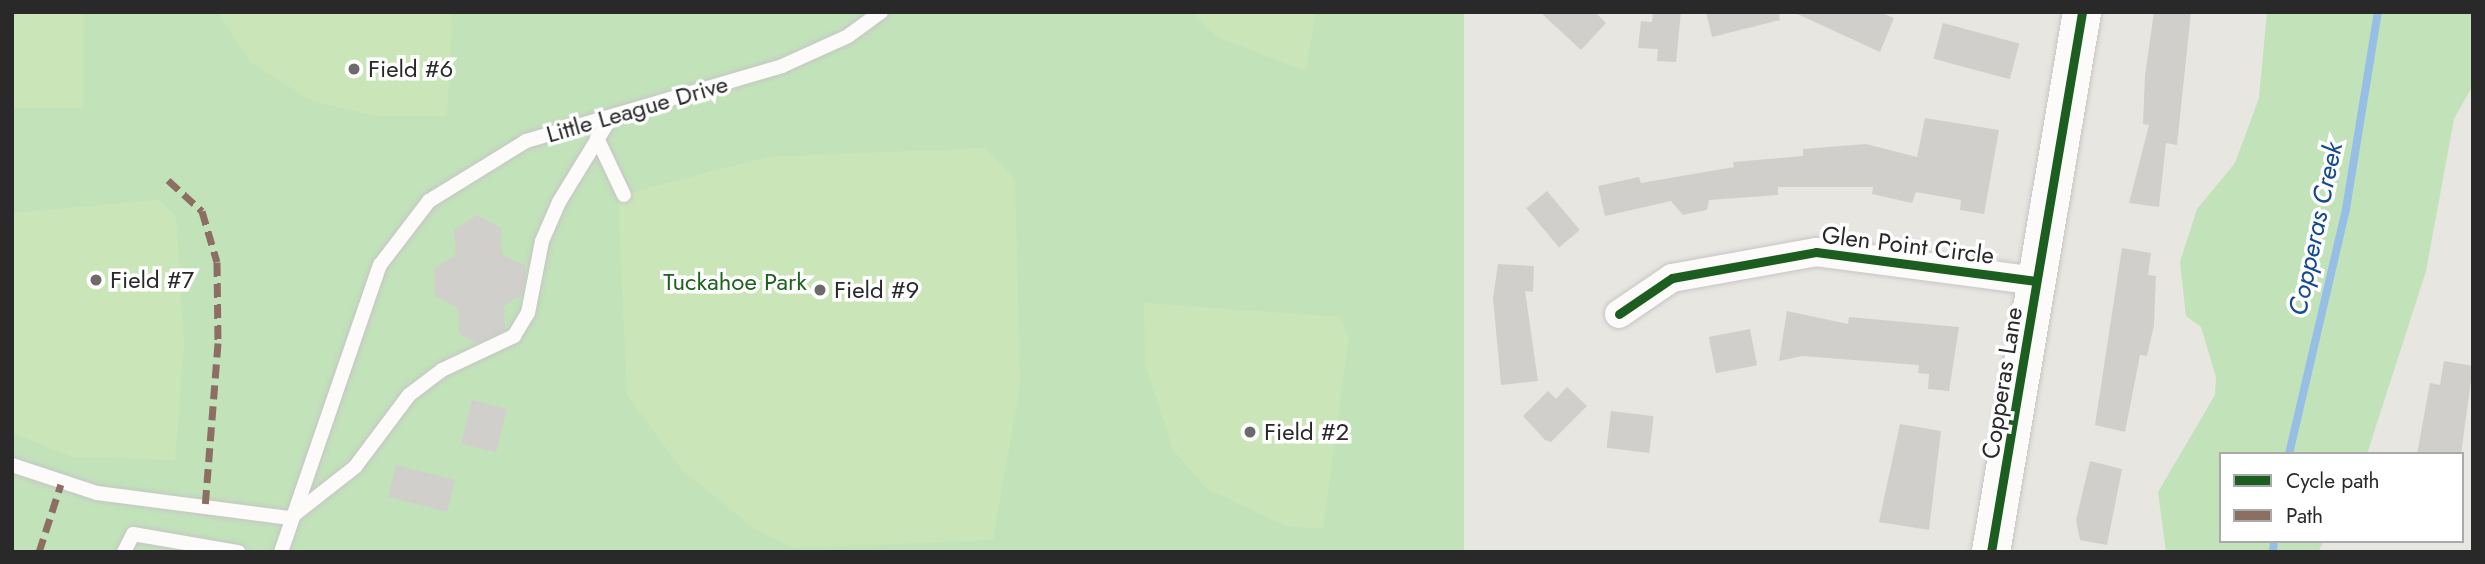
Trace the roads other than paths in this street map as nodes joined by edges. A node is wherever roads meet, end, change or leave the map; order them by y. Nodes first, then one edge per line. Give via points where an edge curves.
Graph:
1 (881, 12) edge
2 (2082, 12) edge
3 (611, 117) junction
4 (597, 138) junction
5 (624, 195) dead end
6 (2036, 281) junction
7 (1619, 314) dead end
8 (12, 465) edge
9 (290, 518) junction
10 (124, 552) edge
11 (238, 552) edge
12 (281, 552) edge
13 (1991, 552) edge

1 - 3 lane, Little League Drive via 835,43 782,66
2 - 6 street, Copperas Lane
3 - 4 lane
3 - 9 lane, Little League Drive via 499,154 429,201 405,226 380,265
4 - 5 lane
4 - 9 lane via 542,241 528,313 514,336 442,370 409,395 355,467
6 - 7 street, Glen Point Circle via 1816,252 1672,278
6 - 13 street, Copperas Lane via 2025,383
8 - 9 lane via 97,493
9 - 12 lane, Little League Drive
10 - 11 lane via 133,534

